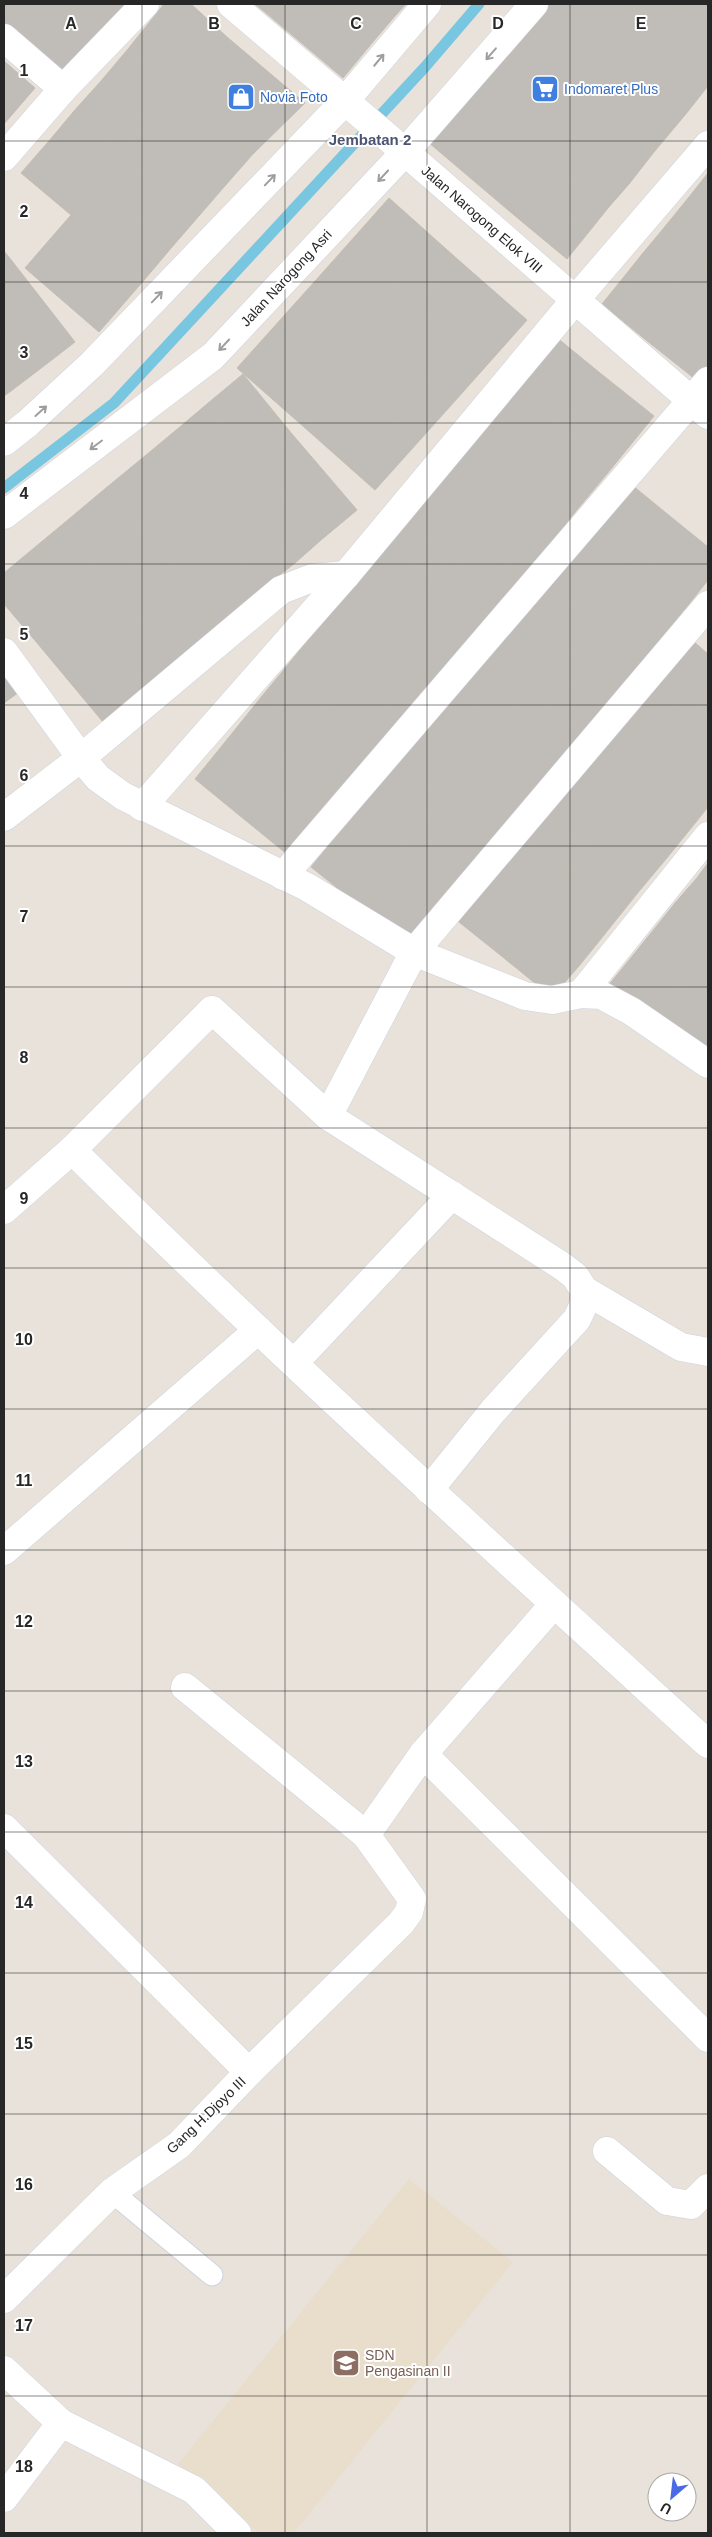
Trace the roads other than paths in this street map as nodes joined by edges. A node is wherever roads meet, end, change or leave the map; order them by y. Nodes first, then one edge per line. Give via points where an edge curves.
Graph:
1 (145, 4) edge
2 (232, 4) edge
3 (427, 4) edge
4 (534, 4) edge
5 (4, 38) edge
6 (63, 89) junction
7 (353, 109) junction
8 (708, 145) edge
9 (398, 146) junction
10 (4, 156) edge
11 (575, 300) junction
12 (703, 399) edge
13 (4, 442) edge
14 (4, 515) edge
15 (346, 575) junction
16 (708, 604) edge
17 (4, 652) edge
18 (81, 758) junction
19 (142, 807) junction
20 (4, 817) edge
21 (708, 836) edge
22 (284, 876) junction
23 (414, 952) junction
24 (581, 994) junction
25 (708, 1064) edge
26 (328, 1116) junction
27 (72, 1150) junction
28 (452, 1195) junction
29 (4, 1210) edge
30 (584, 1290) junction
31 (258, 1330) junction
32 (708, 1352) edge
33 (294, 1363) junction
34 (429, 1490) junction
35 (4, 1551) edge
36 (554, 1604) junction
37 (185, 1687) dead end
38 (708, 1744) edge
39 (423, 1754) junction
40 (4, 1828) edge
41 (366, 1835) junction
42 (708, 2038) edge
43 (249, 2072) junction
44 (608, 2151) dead end
45 (708, 2188) edge
46 (112, 2192) junction
47 (212, 2275) dead end
48 (4, 2299) edge
49 (4, 2370) edge
50 (61, 2423) junction
51 (4, 2498) edge
52 (237, 2533) edge

1 - 6 street
2 - 7 street, Jalan Narogong Elok VIII
7 -> 3 street
4 -> 9 street, Jalan Narogong Asri
5 - 6 street
6 - 10 street
7 - 9 street, Jalan Narogong Elok VIII
13 -> 7 street via 92,364
8 - 11 street
9 - 11 street, Jalan Narogong Elok VIII
9 -> 14 street, Jalan Narogong Asri via 213,356
11 - 12 street, Jalan Narogong Elok VIII
11 - 15 street
12 - 22 street
15 - 18 street via 312,578 282,590
15 - 19 street
16 - 23 street
17 - 18 street
18 - 19 street via 98,778
18 - 20 street
19 - 22 street
21 - 24 street
22 - 23 street
23 - 24 street via 525,996 552,1000
23 - 26 street
24 - 25 street via 602,995
26 - 27 street via 212,1010
26 - 28 street
27 - 29 street
27 - 31 street
28 - 30 street via 562,1266 575,1276
28 - 33 street
30 - 32 street via 680,1347
30 - 34 street via 584,1304 577,1319 493,1411
31 - 33 street
31 - 35 street
33 - 34 street
34 - 36 street
36 - 38 street
36 - 39 street
37 - 41 street
39 - 41 street
39 - 42 street
40 - 43 street
41 - 43 street, Gang H.Djoyo III via 412,1899 409,1912
43 - 46 street, Gang H.Djoyo III via 179,2145
44 - 45 street via 667,2201 690,2205
46 - 47 lane
46 - 48 street, Gang H.Djoyo III
49 - 50 street
50 - 51 street
50 - 52 street via 194,2490

